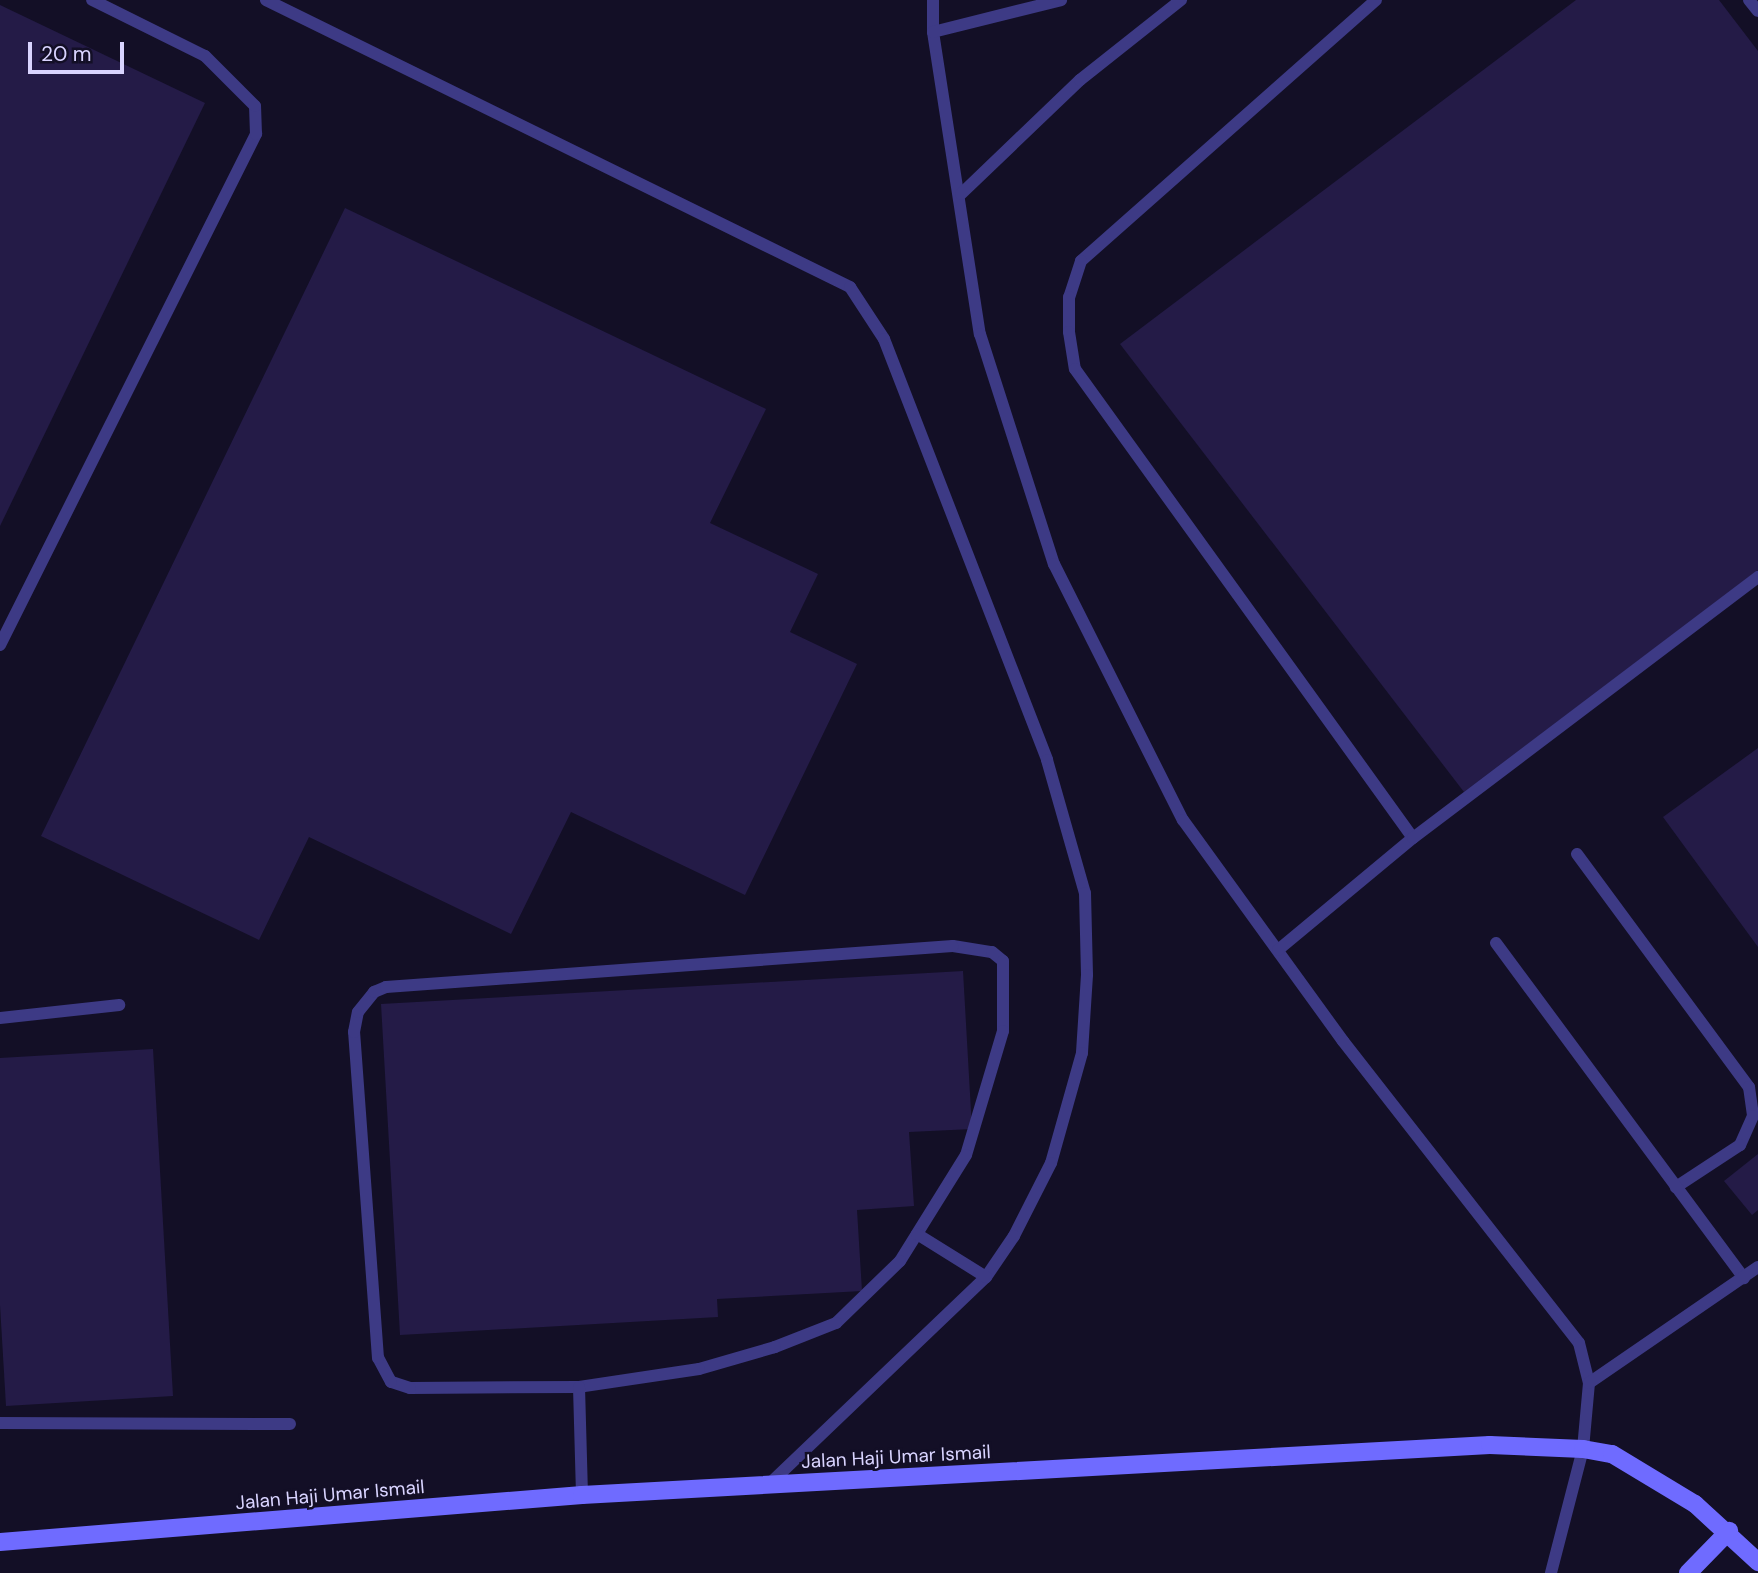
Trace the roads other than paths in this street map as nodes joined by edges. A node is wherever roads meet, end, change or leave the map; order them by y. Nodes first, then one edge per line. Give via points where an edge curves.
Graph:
1 (92, 0) edge
2 (266, 0) edge
3 (933, 0) edge
4 (1061, 0) edge
5 (1181, 0) edge
6 (1376, 0) edge
7 (1749, 0) edge
8 (1758, 11) edge
9 (933, 32) junction
10 (961, 194) junction
11 (1758, 577) edge
12 (0, 645) edge
13 (1413, 838) junction
14 (1577, 854) dead end
15 (1496, 943) dead end
16 (1278, 950) junction
17 (119, 1005) dead end
18 (0, 1018) edge
19 (1676, 1187) junction
20 (917, 1234) junction
21 (1758, 1267) edge
22 (986, 1277) junction
23 (1744, 1278) junction
24 (1589, 1383) junction
25 (579, 1387) junction
26 (0, 1423) edge
27 (290, 1424) dead end
28 (1583, 1449) junction
29 (768, 1485) junction
30 (582, 1496) junction
31 (1729, 1531) junction
32 (0, 1542) edge
33 (1758, 1562) edge
34 (1551, 1573) edge
35 (1688, 1573) edge

1 - 12 lane via 205,56 255,106 256,134
2 - 22 lane via 850,288 884,339 1047,760 1085,893 1082,1052 1051,1163 1014,1236
3 - 9 lane
4 - 9 lane
5 - 10 lane via 1080,80
6 - 13 lane via 1081,261 1069,296 1069,332 1074,369
7 - 8 lane
9 - 10 lane
10 - 16 lane via 980,334 1054,564 1183,820
11 - 13 lane
13 - 16 lane
14 - 19 lane via 1749,1087 1753,1116 1741,1145
15 - 19 lane
16 - 24 lane via 1343,1041 1578,1343
17 - 18 lane
19 - 23 lane
20 - 22 lane
20 - 25 lane via 900,1261 836,1323 775,1348 699,1369
20 - 25 lane via 966,1155 1003,1031 1003,961 992,952 953,946 386,987 374,992 358,1012 354,1032 370,1268 378,1358 384,1370 391,1382 410,1388
21 - 23 lane
22 - 29 lane
23 - 24 lane
24 - 28 lane
25 - 30 lane
26 - 27 lane
28 - 29 main road, Jalan Haji Umar Ismail via 1490,1446
28 - 31 main road, Jalan Haji Umar Ismail via 1612,1454 1654,1476
28 - 34 lane
29 - 30 main road, Jalan Haji Umar Ismail
30 - 32 main road, Jalan Haji Umar Ismail
31 - 33 main road, Jalan Haji Umar Ismail
31 - 35 main road

